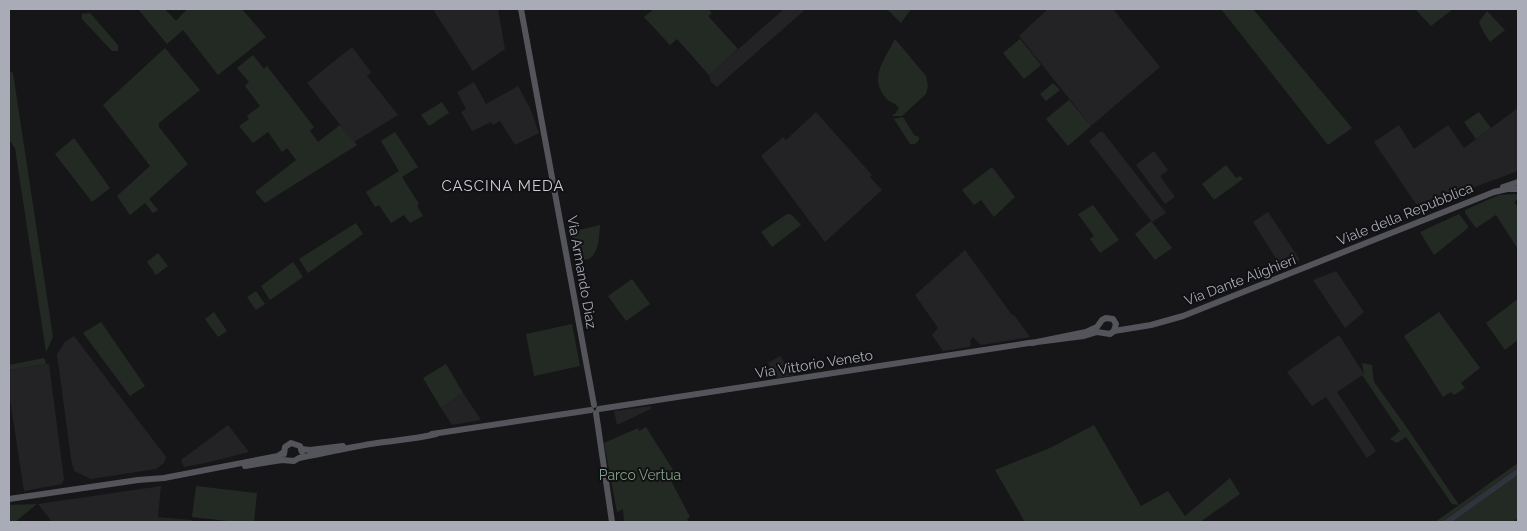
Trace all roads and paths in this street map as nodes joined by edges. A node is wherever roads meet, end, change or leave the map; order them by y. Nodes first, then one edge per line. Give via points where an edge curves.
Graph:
1 (521, 9) edge
2 (1518, 182) edge
3 (1518, 189) edge
4 (1494, 192) junction
5 (1325, 260) joint
6 (1099, 324) junction
7 (1115, 328) junction
8 (1102, 332) junction
9 (1032, 343) junction
10 (595, 409) junction
11 (367, 445) junction
12 (301, 449) junction
13 (284, 452) junction
14 (299, 458) junction
15 (290, 460) junction
16 (218, 467) junction
17 (9, 499) edge
18 (612, 522) edge

1 - 10 main road, Via Armando Diaz
2 - 4 main road, Viale della Repubblica
3 - 4 main road, Viale della Repubblica
4 - 5 main road, Viale della Repubblica
5 - 7 main road, Via Dante Alighieri via 1195,311 1151,325
6 - 7 main road via 1102,320 1113,319
6 - 8 main road
6 - 9 main road, Via Vittorio Veneto via 1086,332
7 - 8 main road via 1110,334
8 - 9 main road, Via Vittorio Veneto
9 - 10 main road, Via Vittorio Veneto
10 - 11 main road, Via Vittorio Veneto
10 - 18 main road, Via Armando Diaz
11 - 12 main road
11 - 14 main road
12 - 13 main road via 292,443
12 - 14 main road
13 - 15 main road
13 - 16 main road via 278,456
14 - 15 main road
15 - 16 main road
16 - 17 main road via 164,478

